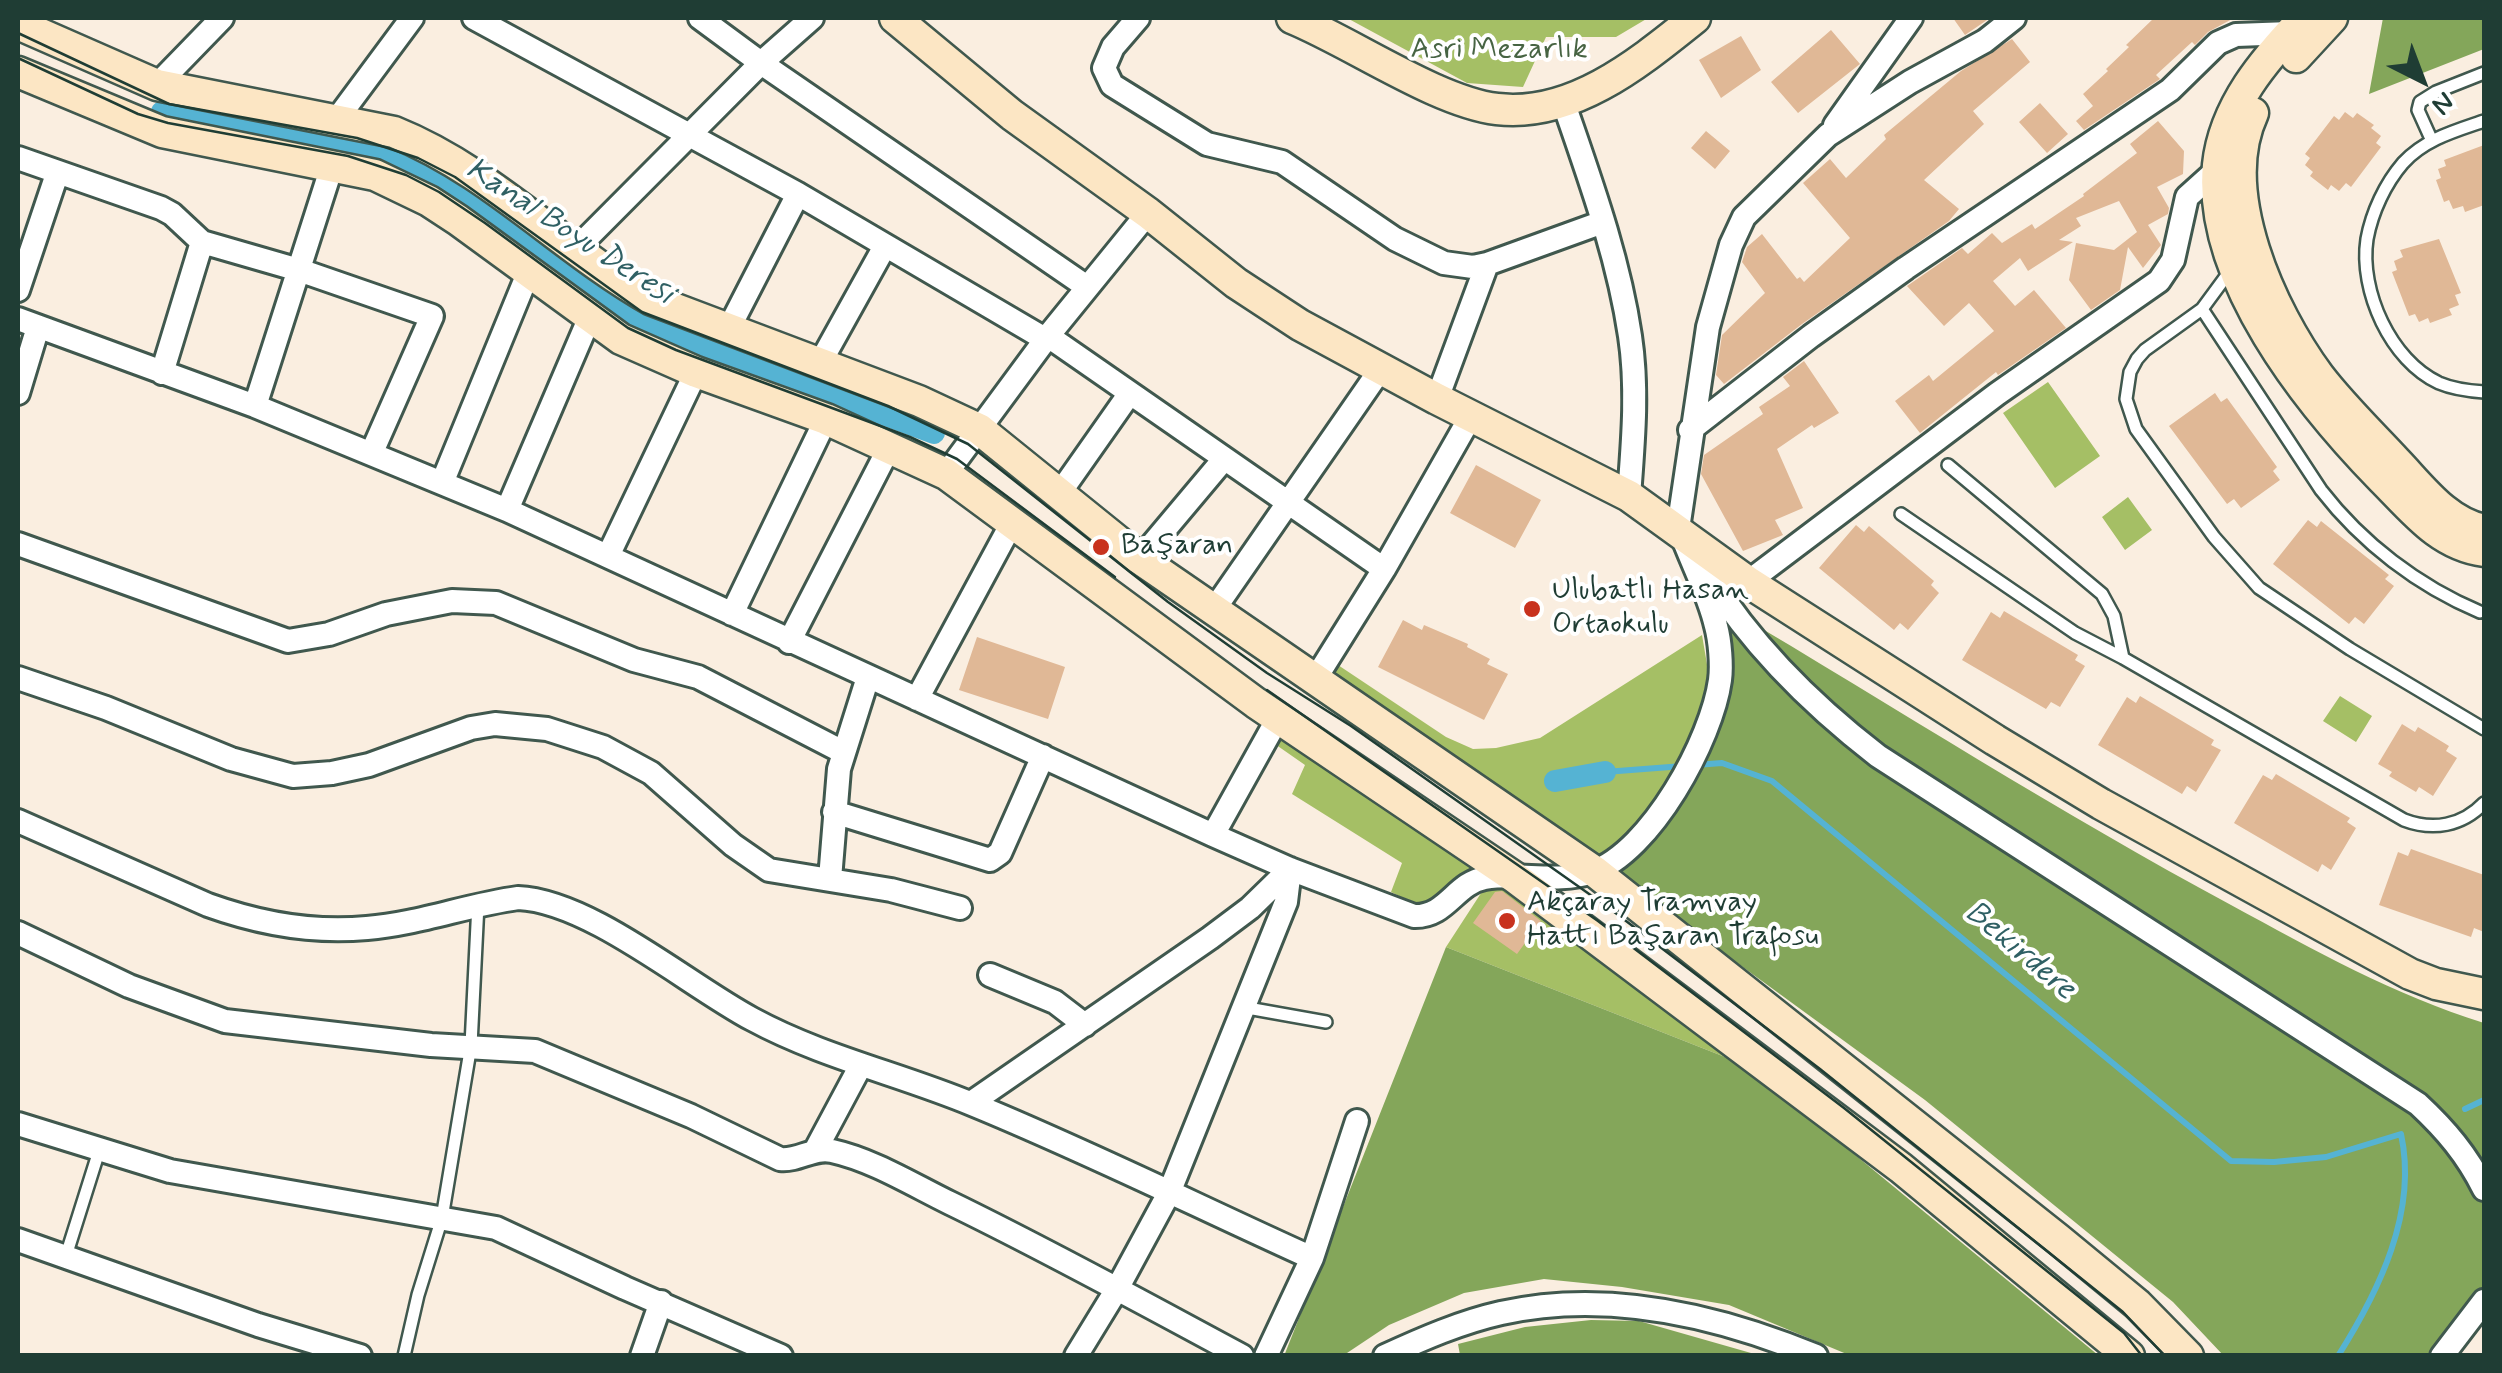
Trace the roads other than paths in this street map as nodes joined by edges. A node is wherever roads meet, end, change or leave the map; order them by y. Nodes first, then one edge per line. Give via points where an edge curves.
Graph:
1 (24, 18) edge
2 (222, 18) edge
3 (412, 18) edge
4 (474, 18) edge
5 (700, 18) edge
6 (812, 18) edge
7 (895, 18) edge
8 (1138, 18) edge
9 (1292, 18) edge
10 (1318, 18) edge
11 (1675, 18) edge
12 (1695, 18) edge
13 (1910, 18) edge
14 (2014, 18) edge
15 (2332, 18) edge
16 (18, 24) edge
17 (2297, 25) edge
18 (760, 63) junction
19 (18, 72) edge
20 (2484, 74) edge
21 (157, 84) junction
22 (1563, 100) junction
23 (337, 119) junction
24 (2484, 120) edge
25 (1828, 135) junction
26 (688, 136) junction
27 (2432, 141) junction
28 (18, 158) edge
29 (332, 166) junction
30 (2217, 170) junction
31 (57, 174) junction
32 (798, 194) junction
33 (1148, 214) junction
34 (1604, 222) junction
35 (202, 242) junction
36 (885, 246) junction
37 (577, 248) junction
38 (1487, 264) junction
39 (2234, 264) junction
40 (298, 270) junction
41 (529, 272) junction
42 (1086, 287) junction
43 (18, 290) edge
44 (2202, 309) junction
45 (589, 319) junction
46 (28, 323) edge
47 (728, 330) junction
48 (1046, 337) junction
49 (820, 362) junction
50 (1380, 370) junction
51 (696, 372) junction
52 (162, 373) junction
53 (2484, 392) edge
54 (18, 393) edge
55 (1130, 393) junction
56 (1436, 399) junction
57 (255, 406) junction
58 (1471, 416) junction
59 (826, 419) junction
60 (1690, 430) junction
61 (890, 446) junction
62 (962, 451) junction
63 (372, 452) junction
64 (1224, 458) junction
65 (1948, 466) dead end
66 (442, 483) junction
67 (1059, 494) junction
68 (1629, 496) junction
69 (1288, 503) junction
70 (508, 510) junction
71 (1901, 514) dead end
72 (1012, 521) junction
73 (2484, 530) edge
74 (1679, 531) junction
75 (18, 544) edge
76 (2484, 552) edge
77 (608, 556) junction
78 (1140, 559) junction
79 (1384, 569) junction
80 (1748, 582) junction
81 (1214, 610) junction
82 (2480, 612) dead end
83 (732, 614) junction
84 (789, 642) junction
85 (2123, 658) junction
86 (868, 677) junction
87 (18, 678) edge
88 (1314, 681) junction
89 (917, 699) junction
90 (1278, 718) junction
91 (2484, 729) edge
92 (842, 752) junction
93 (1044, 756) junction
94 (2484, 803) edge
95 (834, 812) junction
96 (18, 821) edge
97 (1213, 835) junction
98 (1290, 869) junction
99 (1594, 871) junction
100 (1514, 877) junction
101 (830, 879) junction
102 (478, 904) junction
103 (960, 908) dead end
104 (18, 933) edge
105 (990, 975) dead end
106 (2484, 994) edge
107 (1242, 1006) junction
108 (1326, 1022) dead end
109 (1085, 1026) junction
110 (471, 1045) junction
111 (861, 1066) junction
112 (970, 1103) junction
113 (1357, 1121) dead end
114 (18, 1124) edge
115 (99, 1150) junction
116 (815, 1151) junction
117 (2484, 1189) edge
118 (1168, 1193) junction
119 (442, 1218) junction
120 (18, 1240) edge
121 (1312, 1258) junction
122 (65, 1259) junction
123 (1117, 1289) junction
124 (2484, 1301) edge
125 (661, 1302) junction
126 (360, 1356) edge
127 (404, 1356) edge
128 (642, 1356) edge
129 (781, 1356) edge
130 (1076, 1356) edge
131 (1242, 1356) edge
132 (1266, 1356) edge
133 (1385, 1356) edge
134 (1816, 1356) edge
135 (2130, 1356) edge
136 (2188, 1356) edge
137 (2442, 1356) edge

1 - 16 street
2 - 21 street
3 - 23 street
4 - 26 street
5 - 18 street
6 - 18 street
7 - 33 main road via 1012,116
8 - 38 street via 1106,58 1112,85 1206,144 1282,162 1418,252 1459,266
9 - 22 main road via 1476,104 1516,109
10 - 11 main road via 1465,90 1513,97 1595,70
12 - 22 main road via 1620,74
13 - 25 street
14 - 25 street
15 - 73 main road via 2275,81 2246,127 2239,182 2248,230 2274,295 2320,376 2434,501
16 - 21 main road
17 - 30 main road via 2235,106
17 - 60 street via 2218,43 2170,90 1906,268
18 - 26 street
18 - 42 street
19 - 29 main road via 162,132
20 - 27 lane via 2420,102
21 - 23 main road
22 - 34 street
23 - 37 main road via 424,144
24 - 27 lane
25 - 60 street via 1734,233
26 - 32 street
26 - 37 street
27 - 53 lane via 2402,165 2376,208 2367,241 2370,288 2391,337 2414,366 2443,385
28 - 31 street
29 - 40 street
29 - 41 main road via 376,175 429,200
30 - 39 main road via 2222,232
30 - 80 street via 2188,197 2173,260 2159,281
31 - 35 street via 162,208
31 - 43 street
32 - 36 street
32 - 47 street
33 - 42 street
33 - 50 main road via 1263,302
34 - 38 street
34 - 68 street via 1630,335
35 - 40 street
35 - 52 street
36 - 48 street
36 - 49 street
37 - 47 main road via 652,300
38 - 56 street
39 - 44 lane
39 - 76 main road via 2266,332 2318,410 2430,527
40 - 57 street
40 - 63 street via 432,316
41 - 45 main road
41 - 66 street
42 - 48 street
44 - 82 lane via 2341,514 2426,586
44 - 91 lane via 2137,359 2126,399 2136,430 2259,588
45 - 51 main road
45 - 70 street
46 - 52 street
46 - 54 street
47 - 49 main road
48 - 55 street
48 - 62 street
49 - 62 main road
50 - 56 main road
50 - 69 street
51 - 59 main road
51 - 77 street
52 - 57 street
55 - 64 street
55 - 67 street
56 - 58 main road
57 - 63 street
58 - 68 main road
58 - 79 street
59 - 61 main road
59 - 83 street
60 - 74 street
61 - 62 main road
61 - 84 street
62 - 67 main road
62 - 72 main road
63 - 66 street
64 - 69 street
64 - 78 street
65 - 85 lane via 2102,594
66 - 70 street
67 - 78 main road
68 - 74 main road
69 - 79 street
69 - 81 street
70 - 77 street
71 - 85 lane via 2075,633
72 - 89 street
72 - 90 main road
74 - 80 main road
74 - 99 street via 1717,627 1720,678 1702,738 1675,787 1634,842
74 - 117 street via 1729,609 1835,723 2418,1104 2448,1131
75 - 92 street via 288,641 452,601 496,603 634,660 698,677
77 - 83 street
78 - 81 main road
79 - 88 street
80 - 106 main road via 2100,804 2410,974
81 - 88 main road
83 - 84 street
84 - 86 street
85 - 94 lane via 2404,820 2453,824
86 - 89 street
86 - 92 street
87 - 101 street via 293,776 332,774 495,724 565,733 651,773 761,866
88 - 99 main road
89 - 93 street
90 - 97 street
90 - 100 main road
92 - 95 street
93 - 95 street via 1000,853 990,860
93 - 97 street
95 - 101 street
96 - 102 street via 208,905 289,926 368,928
97 - 98 street
98 - 100 street via 1414,916 1439,911 1468,884
98 - 107 street via 1286,902
98 - 109 street via 1250,908
99 - 100 street
99 - 136 main road via 2138,1304
100 - 135 main road via 1900,1168
101 - 103 street
102 - 110 lane
102 - 111 street via 518,898 552,905 644,950 754,1020
104 - 110 street via 129,986 225,1021
105 - 109 street via 1044,997
107 - 108 lane
107 - 118 street
109 - 112 street
110 - 116 street via 554,1057 780,1158
110 - 119 lane
111 - 112 street
111 - 116 street
112 - 118 street
113 - 121 street
114 - 115 street
115 - 119 street via 202,1178
115 - 122 lane
116 - 123 street via 834,1151 892,1175
118 - 121 street
118 - 123 street
119 - 125 street via 496,1228
119 - 127 lane
120 - 122 street
121 - 132 street
122 - 126 street
123 - 130 street
123 - 131 street
124 - 137 street
125 - 128 street
125 - 129 street
133 - 134 street via 1501,1313 1559,1305 1703,1317

